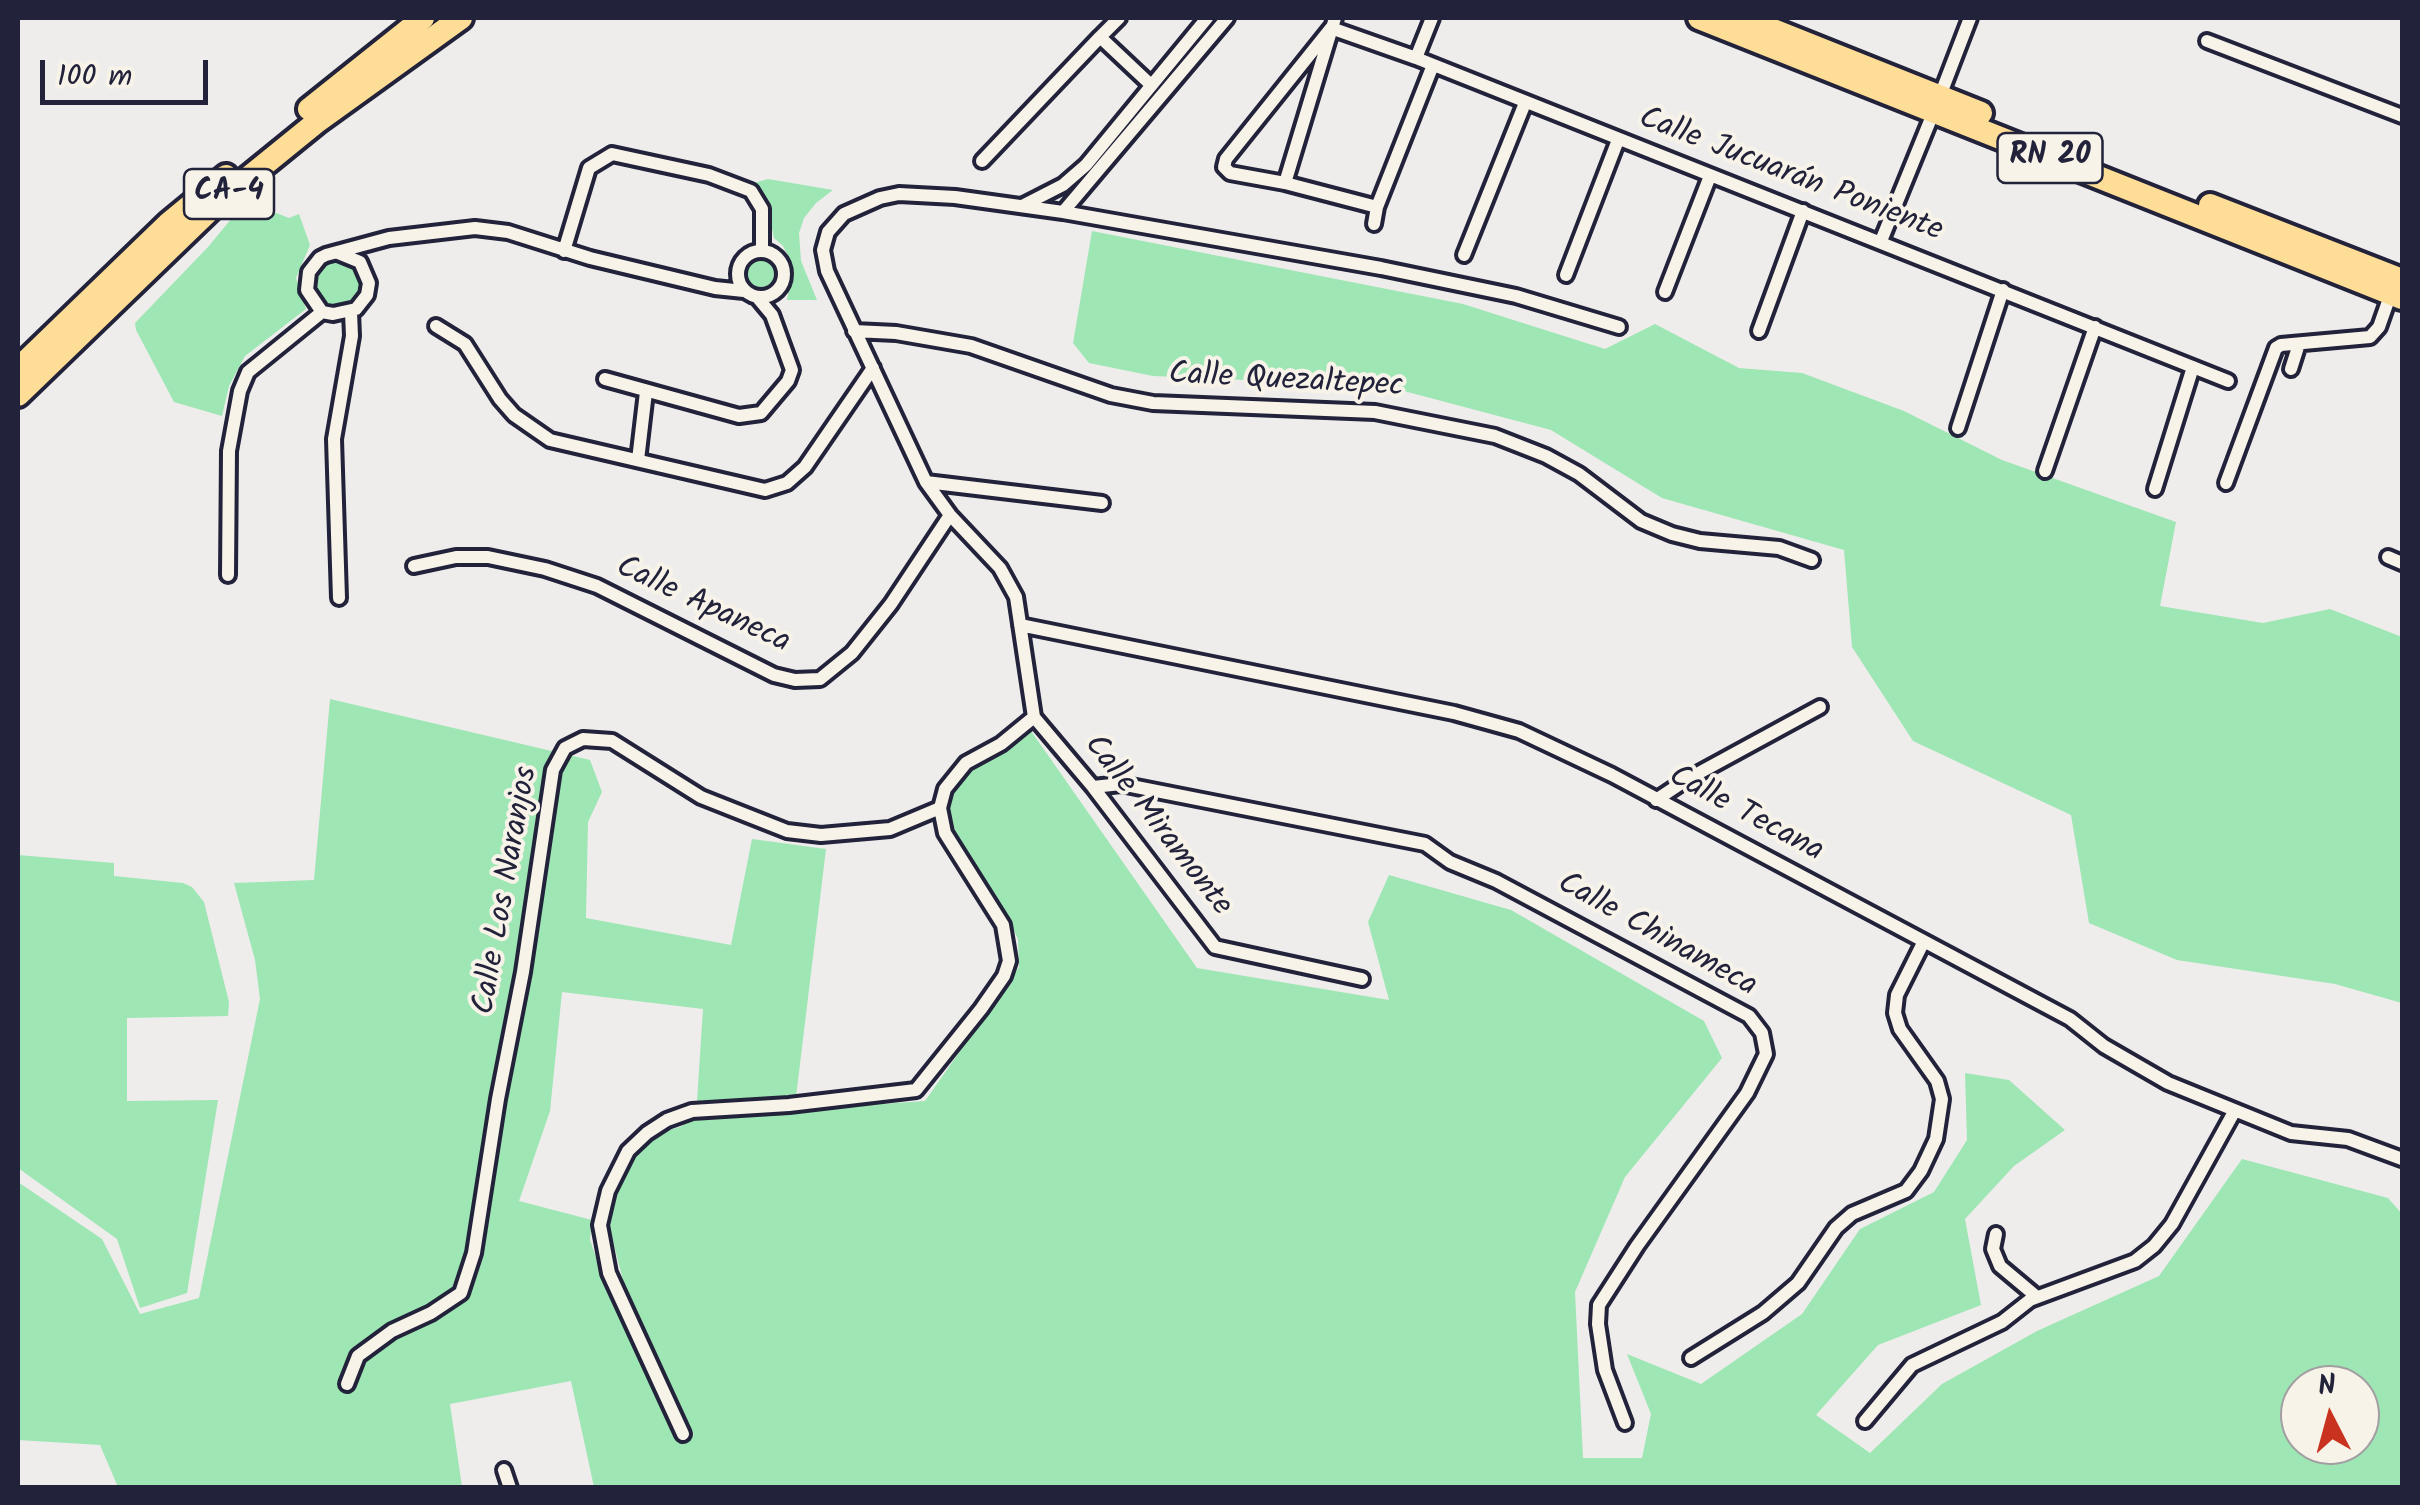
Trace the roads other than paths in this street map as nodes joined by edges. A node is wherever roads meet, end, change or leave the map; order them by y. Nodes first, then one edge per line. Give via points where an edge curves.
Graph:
1 (424, 18) edge
2 (461, 18) edge
3 (1119, 18) edge
4 (1206, 18) edge
5 (1227, 18) edge
6 (1432, 18) edge
7 (1699, 18) edge
8 (1743, 18) edge
9 (1970, 18) edge
10 (1332, 23) edge
11 (1100, 37) junction
12 (2207, 41) dead end
13 (1416, 58) junction
14 (1433, 65) junction
15 (1151, 86) junction
16 (1525, 103) junction
17 (1937, 104) junction
18 (2402, 116) edge
19 (1618, 140) junction
20 (982, 161) dead end
21 (1710, 176) junction
22 (1284, 183) junction
23 (1022, 206) junction
24 (1377, 207) junction
25 (1063, 212) junction
26 (1803, 212) junction
27 (1374, 224) dead end
28 (388, 238) junction
29 (1882, 241) junction
30 (564, 251) junction
31 (338, 252) junction
32 (762, 252) junction
33 (1464, 255) dead end
34 (740, 264) junction
35 (366, 272) junction
36 (1566, 275) dead end
37 (2399, 282) edge
38 (782, 285) junction
39 (716, 288) junction
40 (2003, 290) junction
41 (1666, 292) dead end
42 (750, 294) junction
43 (319, 309) junction
44 (345, 314) junction
45 (772, 316) junction
46 (436, 326) dead end
47 (1619, 326) dead end
48 (2095, 327) junction
49 (854, 331) junction
50 (1759, 331) dead end
51 (2299, 344) junction
52 (2194, 367) junction
53 (874, 368) junction
54 (2292, 368) dead end
55 (18, 370) edge
56 (605, 379) dead end
57 (2228, 381) dead end
58 (646, 392) junction
59 (18, 395) edge
60 (1958, 428) dead end
61 (638, 460) junction
62 (2044, 471) dead end
63 (926, 482) junction
64 (2226, 483) dead end
65 (2156, 489) dead end
66 (1102, 503) dead end
67 (950, 515) junction
68 (2388, 557) dead end
69 (1812, 560) dead end
70 (2402, 563) edge
71 (414, 566) dead end
72 (228, 575) dead end
73 (339, 598) dead end
74 (1020, 625) junction
75 (1820, 707) dead end
76 (1034, 717) junction
77 (1093, 787) junction
78 (1656, 800) junction
79 (940, 808) junction
80 (1923, 942) junction
81 (1362, 980) dead end
82 (2234, 1112) junction
83 (2402, 1159) edge
84 (1996, 1234) dead end
85 (2037, 1297) junction
86 (1691, 1358) dead end
87 (347, 1384) dead end
88 (1865, 1422) dead end
89 (1626, 1423) dead end
90 (683, 1434) dead end
91 (504, 1470) dead end
92 (510, 1488) edge

1 - 55 highway, CA-4 via 168,223
2 - 59 highway, CA-4 via 217,203
3 - 11 street
4 - 15 street
5 - 25 street
6 - 13 street
7 - 17 highway, RN 20
8 - 17 highway, RN 20
9 - 17 street
10 - 13 street, Calle Jucuarán Poniente
10 - 22 street
10 - 22 street via 1224,163 1230,173
11 - 15 street
11 - 20 street
12 - 18 street
13 - 14 street, Calle Jucuarán Poniente
14 - 16 street, Calle Jucuarán Poniente
14 - 24 street
15 - 23 street via 1075,175
16 - 19 street, Calle Jucuarán Poniente
16 - 33 street
17 - 29 street
17 - 37 highway, RN 20
19 - 21 street, Calle Jucuarán Poniente
19 - 36 street
21 - 26 street, Calle Jucuarán Poniente
21 - 41 street
22 - 24 street
23 - 25 street
23 - 49 street via 899,194 844,214 823,250
24 - 27 street
25 - 47 street via 1485,290
26 - 29 street, Calle Jucuarán Poniente
26 - 50 street
28 - 30 street via 490,228
28 - 31 street
28 - 35 street
29 - 40 street, Calle Jucuarán Poniente
30 - 32 street via 589,168 612,154 751,191 762,209
30 - 39 street
31 - 35 street
31 - 43 street via 308,272 307,290
32 - 34 street
32 - 38 street via 782,265
34 - 39 street
34 - 42 street via 738,278
35 - 44 street via 367,295
37 - 51 street via 2370,337
38 - 42 street via 772,295
38 - 45 street
39 - 42 street
40 - 48 street, Calle Jucuarán Poniente
40 - 60 street
42 - 45 street
43 - 44 street
43 - 72 street via 248,372 235,409
44 - 73 street via 352,336 334,439
45 - 58 street via 792,370 761,413 738,416
46 - 61 street via 466,344 500,399 550,440
48 - 52 street, Calle Jucuarán Poniente
48 - 62 street
49 - 53 street
49 - 69 street, Calle Quezaltepec via 971,346 1153,403 1376,412 1495,436 1546,456 1672,534 1779,548
51 - 54 street
51 - 64 street via 2276,348
52 - 57 street, Calle Jucuarán Poniente
52 - 65 street
53 - 61 street via 805,468 787,483 766,490 744,487
53 - 63 street
56 - 58 street
58 - 61 street
63 - 66 street
63 - 67 street
67 - 71 street, Calle Apaneca via 862,641 820,678 774,675 597,586 546,569 488,557
67 - 74 street via 1000,568 1016,597
68 - 70 street
74 - 76 street
74 - 78 street, Calle Tecana via 1502,726
75 - 78 street
76 - 77 street, Calle Miramonte
76 - 79 street via 966,763 945,789
77 - 81 street, Calle Miramonte via 1215,947
77 - 89 street, Calle Chinameca via 1121,784 1425,844 1749,1016 1766,1054 1748,1093 1600,1304 1606,1370
78 - 80 street, Calle Tecana
79 - 87 street, Calle Los Naranjos via 890,829 786,831 701,797 612,741 583,739 565,748 554,770 474,1253 461,1294 358,1356
79 - 90 street via 944,833 1004,925 1009,961 948,1054 916,1090 692,1111 667,1120 628,1151 608,1190 600,1225 609,1273
80 - 82 street, Calle Tecana via 2070,1019 2168,1083
80 - 86 street via 1897,994 1895,1013 1942,1099 1936,1139 1921,1171 1906,1192 1852,1214 1798,1283
82 - 83 street, Calle Tecana via 2292,1134 2348,1139
82 - 85 street via 2154,1246 2135,1261
84 - 85 street via 2000,1266
85 - 88 street via 2002,1322 1912,1365
91 - 92 street

